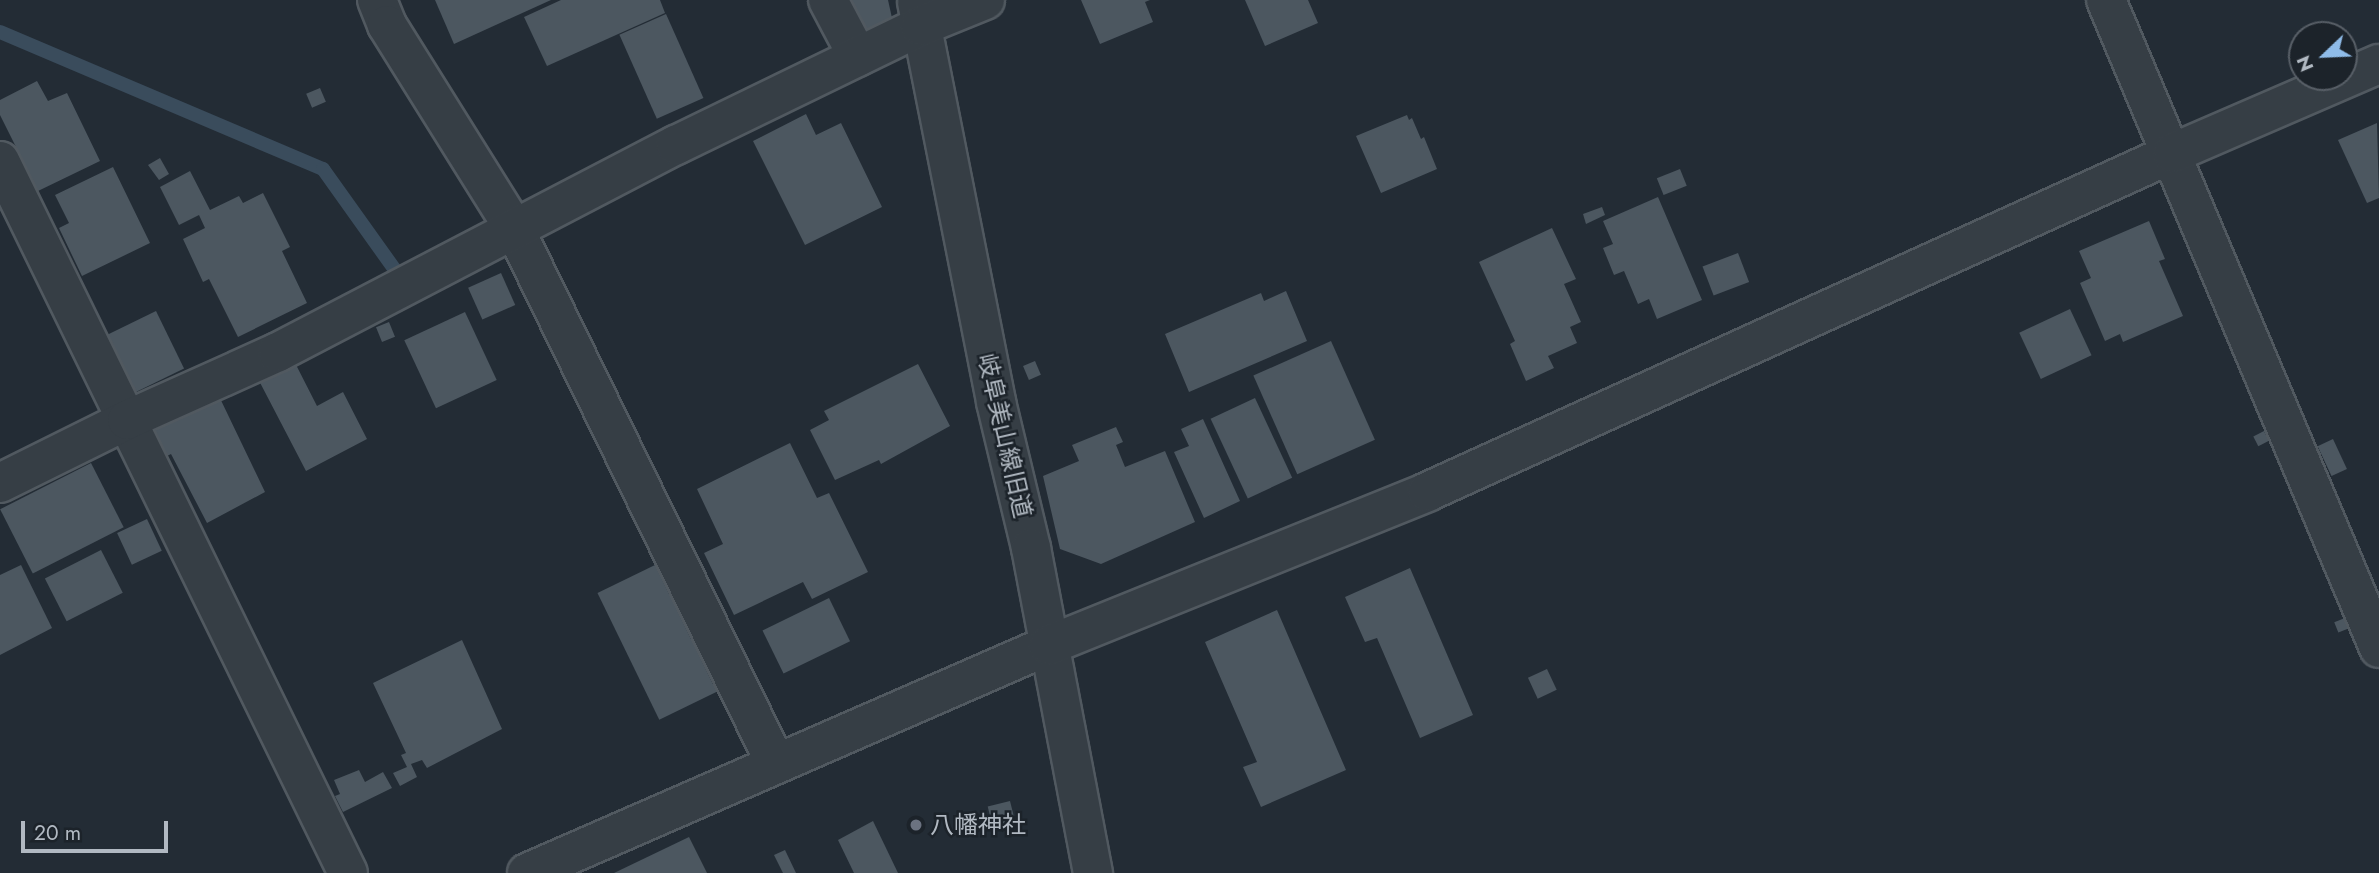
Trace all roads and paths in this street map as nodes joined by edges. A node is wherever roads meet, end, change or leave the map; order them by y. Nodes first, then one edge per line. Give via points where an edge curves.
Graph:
1 (377, 0) edge
2 (828, 0) edge
3 (985, 0) edge
4 (2106, 0) edge
5 (919, 13) edge
6 (858, 57) junction
7 (2379, 64) edge
8 (2173, 153) junction
9 (0, 161) edge
10 (514, 228) junction
11 (127, 420) junction
12 (0, 484) edge
13 (1049, 645) junction
14 (2379, 648) edge
15 (776, 764) junction
16 (348, 873) edge
17 (527, 873) edge
18 (1093, 873) edge

1 - 10 street via 387,25
2 - 6 street
3 - 5 street
4 - 8 street
5 - 6 street
5 - 13 street, 岐阜美山線旧道
6 - 10 street
7 - 8 street
8 - 13 street via 1427,492
8 - 14 street
9 - 11 street
10 - 11 street via 278,352
10 - 15 street
11 - 12 street
11 - 16 street
13 - 15 street
13 - 18 street, 岐阜美山線旧道
15 - 17 street

